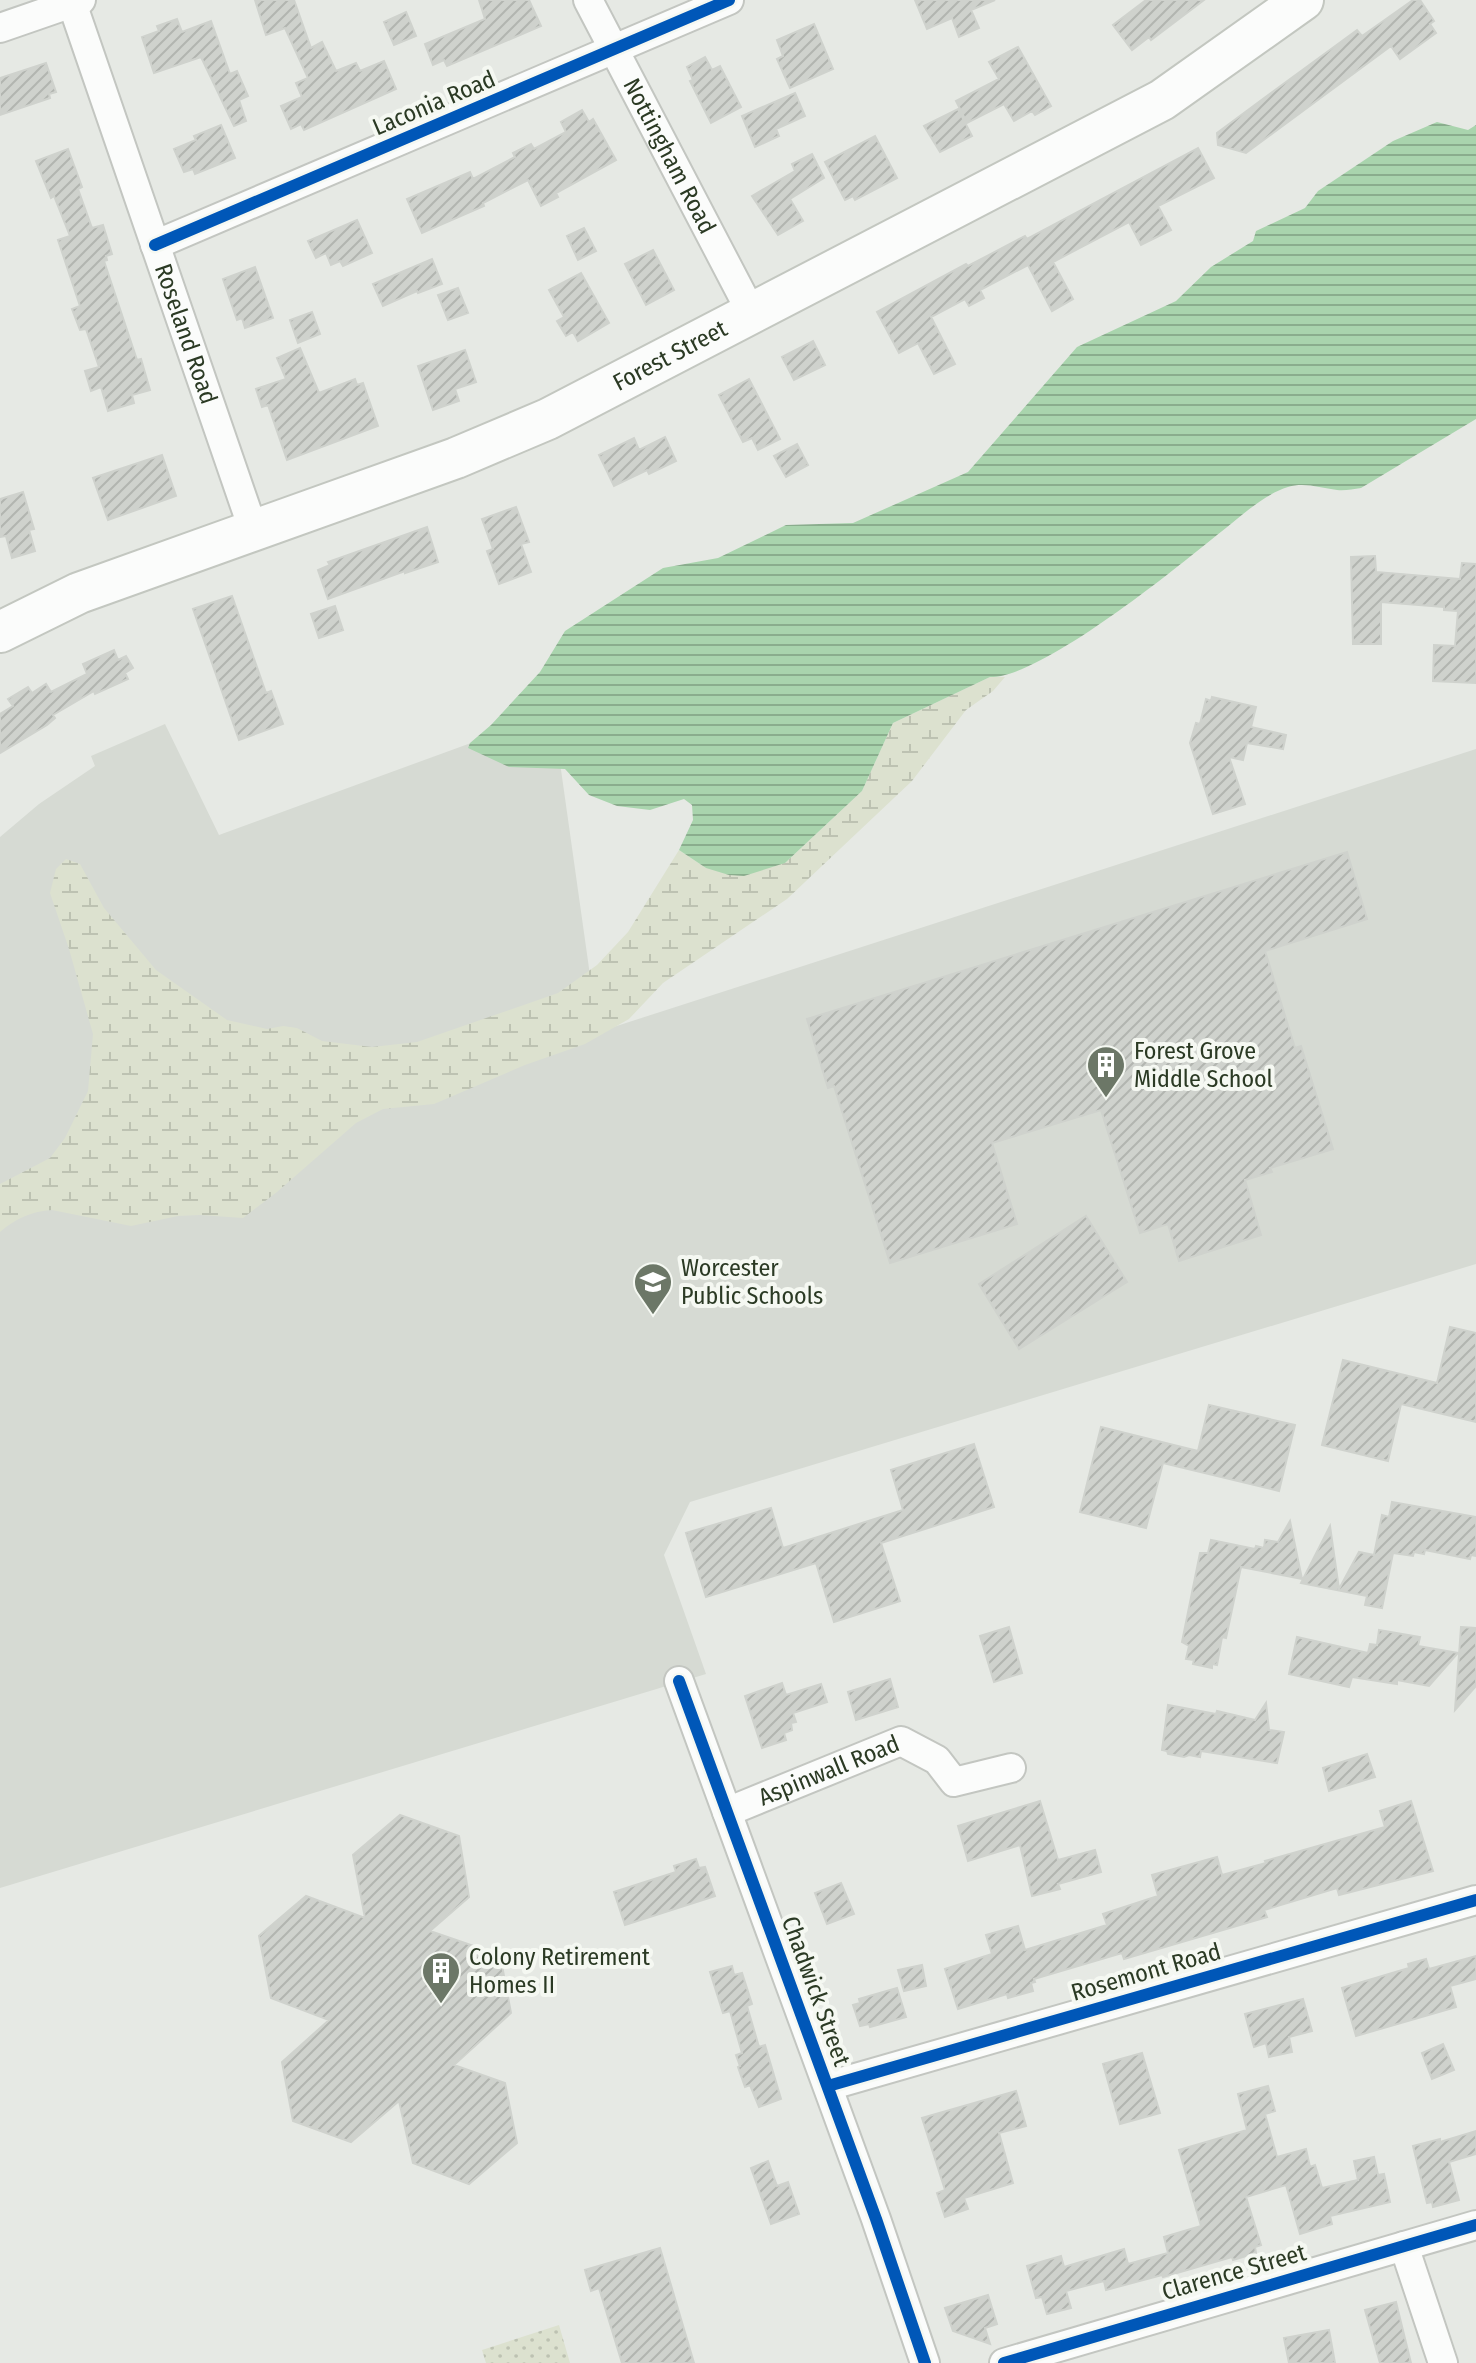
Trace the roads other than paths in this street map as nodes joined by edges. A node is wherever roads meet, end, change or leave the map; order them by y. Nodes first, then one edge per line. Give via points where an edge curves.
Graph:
1 (588, 0) edge
2 (729, 0) edge
3 (1303, 0) edge
4 (76, 1) edge
5 (0, 28) edge
6 (613, 51) junction
7 (155, 245) junction
8 (751, 312) junction
9 (253, 529) junction
10 (0, 632) edge
11 (679, 1681) dead end
12 (1011, 1768) dead end
13 (727, 1812) junction
14 (1476, 1900) edge
15 (828, 2086) junction
16 (1476, 2225) edge
17 (1404, 2246) junction
18 (925, 2363) edge
19 (1004, 2363) edge
20 (1443, 2363) edge

1 - 6 street, Nottingham Road
2 - 6 street, Laconia Road
3 - 8 main road, Forest Street via 1162,100
4 - 5 street
4 - 7 street, Roseland Road
6 - 7 street, Laconia Road
6 - 8 street, Nottingham Road
7 - 9 street, Roseland Road
8 - 9 main road, Forest Street via 506,438
9 - 10 main road, Forest Street via 79,593
11 - 13 street, Chadwick Street
12 - 13 street, Aspinwall Road via 954,1782 937,1760 901,1741
13 - 15 street, Chadwick Street
14 - 15 street, Rosemont Road
15 - 18 street, Chadwick Street
16 - 17 street, Clarence Street
17 - 19 street, Clarence Street
17 - 20 street

